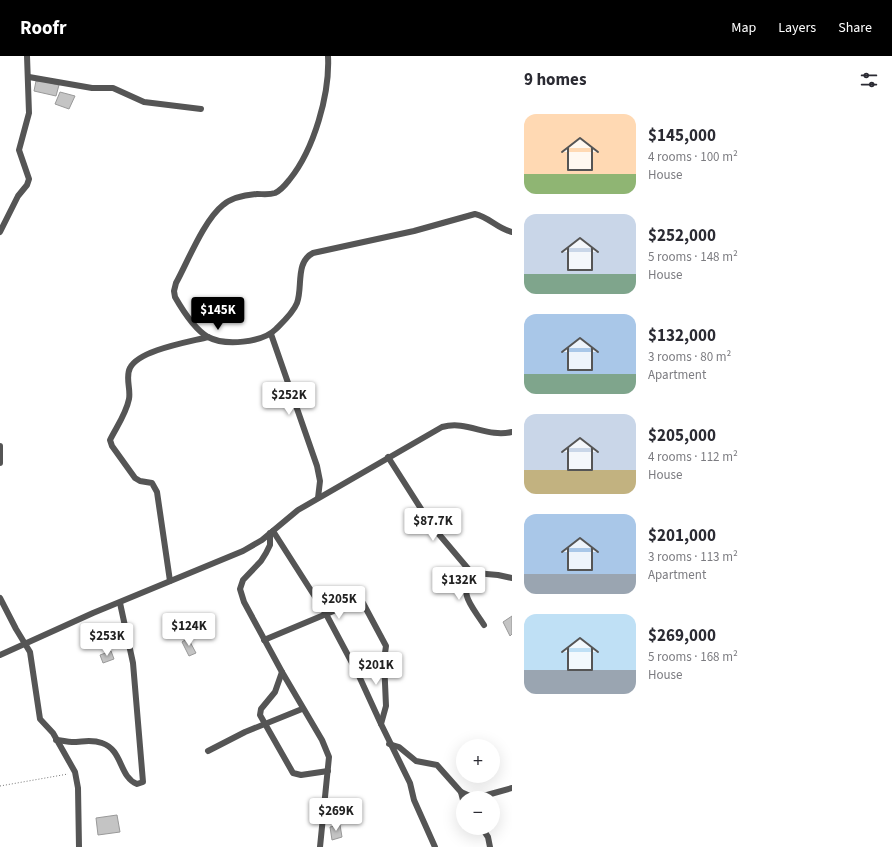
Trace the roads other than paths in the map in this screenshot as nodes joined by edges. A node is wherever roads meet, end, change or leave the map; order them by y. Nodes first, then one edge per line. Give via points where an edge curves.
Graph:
1 (27, 56) edge
2 (328, 56) edge
3 (29, 77) junction
4 (201, 109) dead end
5 (0, 232) edge
6 (512, 232) edge
7 (271, 334) junction
8 (208, 337) junction
9 (512, 432) edge
10 (0, 446) edge
11 (388, 457) junction
12 (0, 462) edge
13 (318, 498) junction
14 (272, 532) junction
15 (470, 571) junction
16 (512, 578) edge
17 (170, 581) junction
18 (1, 603) edge
19 (120, 603) junction
20 (326, 614) junction
21 (484, 625) dead end
22 (264, 640) junction
23 (26, 644) junction
24 (0, 655) edge
25 (282, 672) junction
26 (302, 709) junction
27 (266, 724) junction
28 (381, 724) junction
29 (56, 740) junction
30 (390, 744) junction
31 (208, 751) dead end
32 (328, 771) junction
33 (512, 788) edge
34 (460, 791) edge
35 (500, 791) edge
36 (487, 835) edge
37 (79, 847) edge
38 (320, 847) edge
39 (435, 847) edge
40 (490, 847) edge

1 - 3 street
2 - 8 street via 318,123 311,145 292,176 281,190 274,194 250,195 223,204 203,231 176,283 174,292 178,302 195,326
3 - 4 street via 92,88 113,88 144,102
3 - 5 street via 29,113 19,150 29,179
6 - 7 street via 475,214 414,231 313,253 303,262 294,308
7 - 8 street via 251,341 221,341
7 - 13 street via 317,466 320,481
8 - 17 street via 152,352 133,364 129,369 128,404 110,440 135,478 152,483 157,492
9 - 11 street via 497,435 449,425 427,434
10 - 12 street
11 - 13 street
11 - 15 street via 432,526
13 - 14 street via 292,514
14 - 17 street via 243,551
14 - 20 street
14 - 22 street via 266,553 240,585 244,602
15 - 16 street
15 - 21 street via 465,594
17 - 19 street
18 - 23 street
19 - 23 street
19 - 29 street via 133,663 143,782 137,784 131,781 116,752 103,743 91,740
20 - 22 street
20 - 28 street
20 - 28 street via 361,601 385,642 386,706
22 - 25 street
23 - 24 street
23 - 29 street via 33,660 38,713
25 - 26 street
25 - 27 street via 275,692 260,712
26 - 27 street
26 - 32 street via 326,748 329,757
27 - 31 street
27 - 32 street via 293,773 301,775
28 - 30 street
29 - 37 street via 75,772 78,788
30 - 34 street via 399,747 416,761 437,765
30 - 39 street via 410,783 414,800
32 - 38 street
33 - 35 street
36 - 40 street

